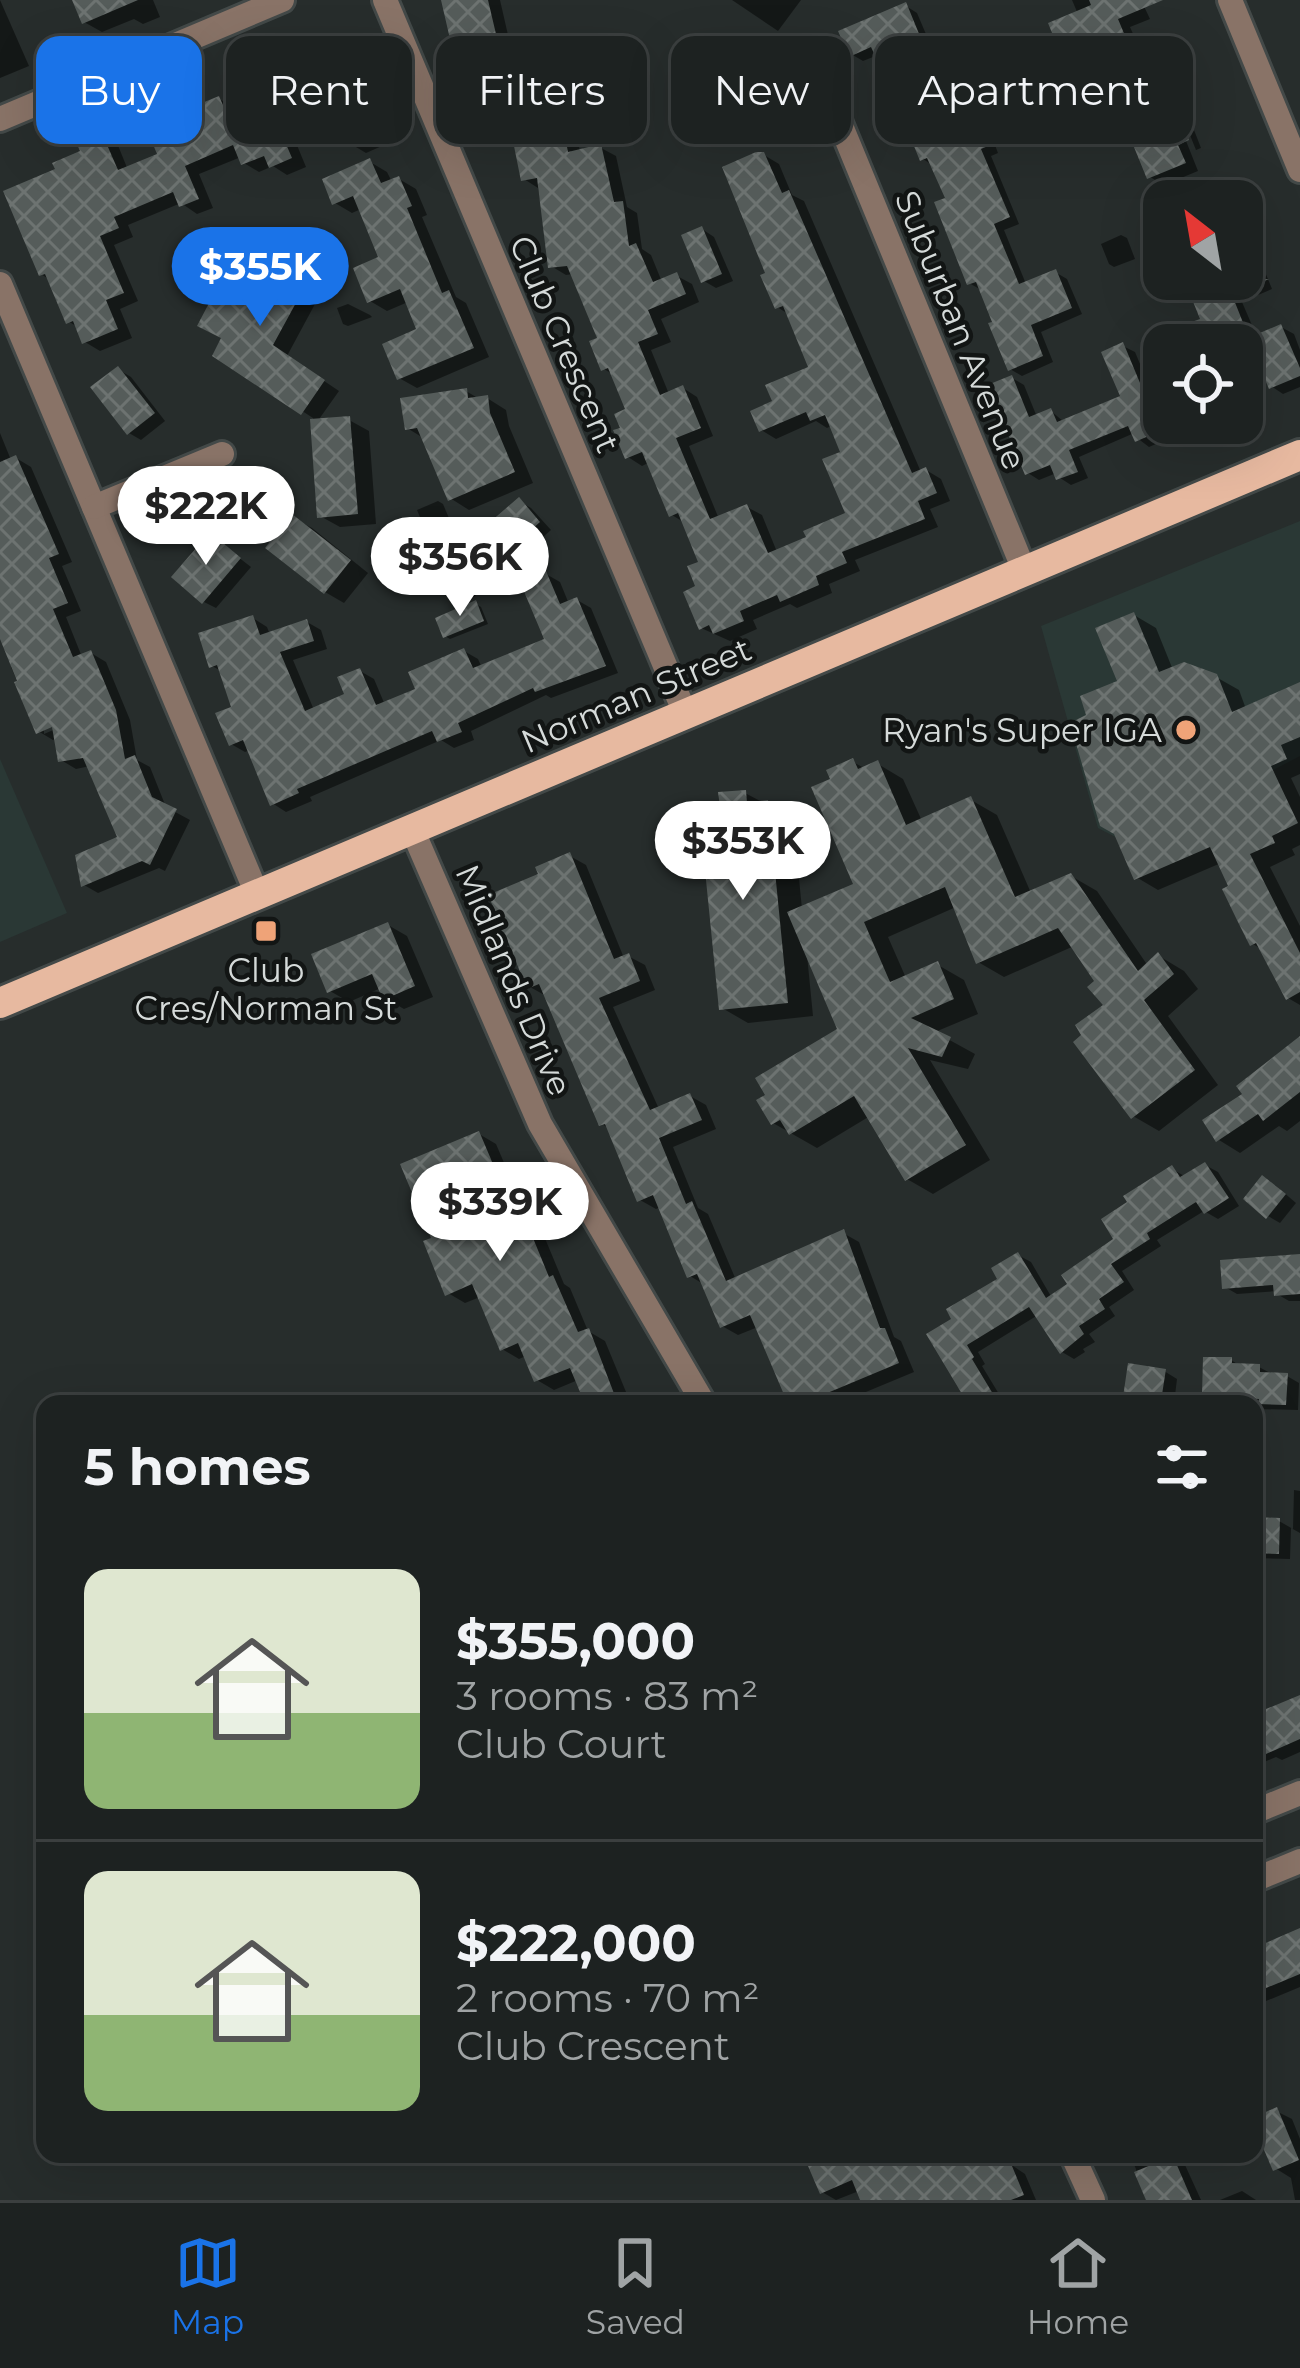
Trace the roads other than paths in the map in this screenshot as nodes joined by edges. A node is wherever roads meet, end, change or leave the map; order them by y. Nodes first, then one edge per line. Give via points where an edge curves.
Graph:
1 (282, 0) edge
2 (385, 0) edge
3 (1230, 0) edge
4 (0, 119) edge
5 (849, 144) edge
6 (1300, 170) edge
7 (0, 284) edge
8 (222, 454) dead end
9 (1300, 455) edge
10 (94, 507) junction
11 (1024, 570) junction
12 (685, 713) junction
13 (412, 829) junction
14 (257, 894) junction
15 (0, 1003) edge
16 (699, 1395) edge
17 (1300, 1793) edge
18 (1263, 1808) edge
19 (1300, 1861) edge
20 (1263, 1876) edge
21 (1076, 2163) edge
22 (1093, 2200) edge

1 - 4 street
2 - 12 street, Club Crescent
3 - 6 street
5 - 11 street, Suburban Avenue
7 - 10 street
8 - 10 street
9 - 11 main road, Norman Street
10 - 14 street
11 - 12 main road, Norman Street
12 - 13 main road, Norman Street
13 - 14 main road, Norman Street
13 - 16 street, Midlands Drive via 540,1124
14 - 15 main road, Norman Street
17 - 18 street
19 - 20 street
21 - 22 street

